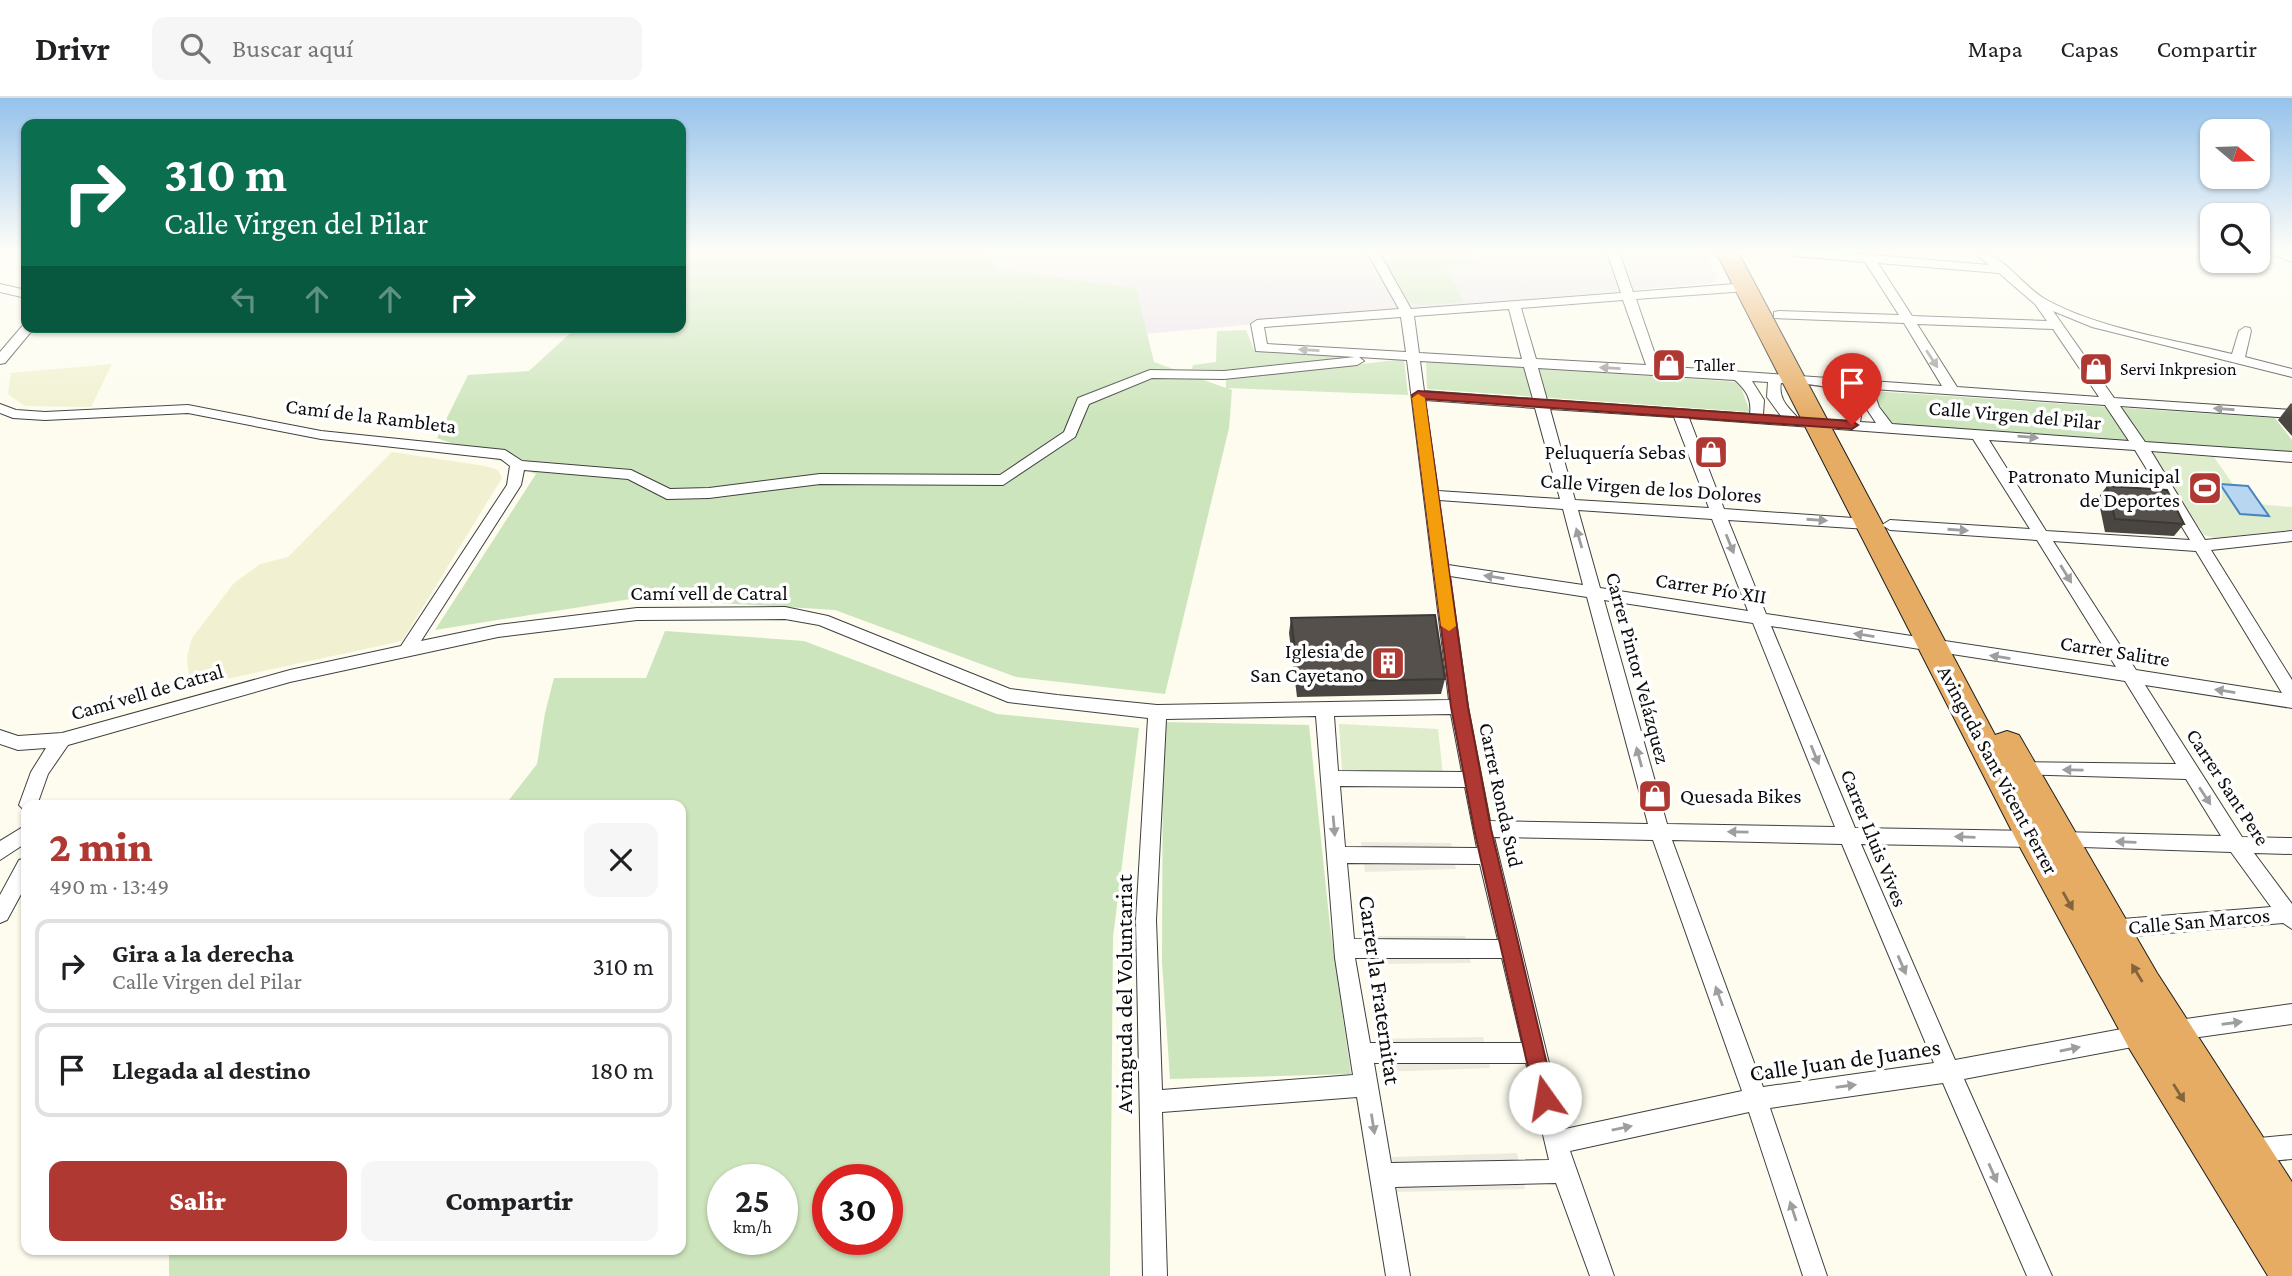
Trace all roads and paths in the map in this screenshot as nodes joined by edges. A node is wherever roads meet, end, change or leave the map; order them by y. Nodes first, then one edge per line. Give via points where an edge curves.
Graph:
1 (1404, 307) edge
2 (1479, 307) edge
3 (1515, 307) edge
4 (1632, 307) edge
5 (1759, 307) edge
6 (1775, 307) edge
7 (1899, 307) edge
8 (2044, 307) edge
9 (2055, 307) edge
10 (1407, 313) junction
11 (1779, 315) junction
12 (1908, 321) junction
13 (2056, 326) junction
14 (2245, 331) dead end
15 (24, 333) edge
16 (1413, 355) junction
17 (2238, 358) junction
18 (0, 360) edge
19 (1531, 363) junction
20 (1654, 370) junction
21 (2292, 373) edge
22 (1740, 377) junction
23 (1805, 381) junction
24 (1866, 385) junction
25 (1952, 390) junction
26 (1418, 395) junction
27 (2108, 400) junction
28 (1543, 402) junction
29 (0, 408) edge
30 (1679, 412) junction
31 (2292, 414) edge
32 (27, 415) junction
33 (1756, 417) junction
34 (0, 422) edge
35 (1824, 423) junction
36 (1886, 426) junction
37 (1977, 433) junction
38 (2140, 446) junction
39 (2292, 457) edge
40 (519, 465) junction
41 (1432, 495) junction
42 (1569, 502) junction
43 (1718, 514) junction
44 (1879, 524) junction
45 (2042, 535) junction
46 (2292, 536) edge
47 (2198, 546) junction
48 (1441, 569) junction
49 (1595, 593) junction
50 (1760, 619) junction
51 (1944, 648) junction
52 (407, 650) junction
53 (2129, 676) junction
54 (2292, 695) edge
55 (2292, 701) edge
56 (1460, 707) junction
57 (1324, 709) junction
58 (1157, 712) junction
59 (0, 737) edge
60 (62, 740) junction
61 (2021, 769) junction
62 (2190, 772) junction
63 (1330, 778) junction
64 (1473, 780) junction
65 (30, 800) edge
66 (1482, 829) junction
67 (1658, 830) junction
68 (1847, 834) junction
69 (21, 837) edge
70 (2047, 839) junction
71 (2237, 845) junction
72 (2292, 846) edge
73 (0, 852) edge
74 (1337, 855) junction
75 (1489, 856) junction
76 (21, 875) edge
77 (0, 914) edge
78 (2290, 917) edge
79 (2110, 929) junction
80 (1345, 948) junction
81 (1511, 949) junction
82 (2292, 1014) edge
83 (2158, 1033) junction
84 (1361, 1053) junction
85 (1534, 1053) junction
86 (1947, 1072) junction
87 (1366, 1085) junction
88 (1756, 1099) junction
89 (1149, 1102) junction
90 (1555, 1143) junction
91 (2292, 1147) edge
92 (2245, 1151) junction
93 (1563, 1171) junction
94 (1381, 1175) junction
95 (2292, 1220) edge
96 (2292, 1274) edge
97 (1155, 1276) edge
98 (1398, 1276) edge
99 (1602, 1276) edge
100 (1815, 1276) edge
101 (2040, 1276) edge

1 - 10 street
2 - 10 street
3 - 19 street, Carrer Pintor Velázquez
4 - 20 street
5 - 23 highway, Avinguda Sant Vicent Ferrer
6 - 11 highway, Avinguda Sant Vicent Ferrer
7 - 12 street
8 - 13 street
9 - 17 street via 2097,324
10 - 16 street, Carrer Ronda Sud
16 -> 10 street, Calle Virgen del Pilar via 1261,348 1257,324
11 - 12 street
11 - 23 highway, Avinguda Sant Vicent Ferrer
12 - 13 street
12 -> 25 street
13 - 27 street
14 - 17 street
15 - 18 street
16 - 19 street, Calle Virgen del Pilar
16 - 26 street, Carrer Ronda Sud
16 - 40 street, Camí de la Rambleta via 1224,375 1150,374 1083,401 1070,434 1003,480 820,479 667,494 631,475
17 - 21 street
20 -> 19 street, Calle Virgen del Pilar
19 - 28 street, Carrer Pintor Velázquez
20 - 22 street, Calle Virgen del Pilar
22 - 23 street, Calle Virgen del Pilar
22 - 33 street via 1758,397
23 - 24 street, Calle Virgen del Pilar
23 - 35 highway, Avinguda Sant Vicent Ferrer
23 - 35 street via 1771,388 1773,398
24 - 25 street, Calle Virgen del Pilar
24 - 36 street via 1870,405
25 - 27 street, Calle Virgen del Pilar
26 - 28 street, Calle Virgen del Pilar
26 - 41 street, Carrer Ronda Sud
31 -> 27 street, Calle Virgen del Pilar
27 - 38 street
28 - 30 street, Calle Virgen del Pilar
28 - 42 street, Carrer Pintor Velázquez
29 - 32 street, Camí de la Rambleta
30 - 33 street, Calle Virgen del Pilar
30 - 43 street, Carrer Lluis Vives
32 - 34 street
32 - 40 street, Camí de la Rambleta via 188,409 321,435 492,452
33 - 35 street, Calle Virgen del Pilar
35 - 36 street, Calle Virgen del Pilar
35 - 44 highway, Avinguda Sant Vicent Ferrer
36 - 37 street, Calle Virgen del Pilar
37 -> 38 street, Calle Virgen del Pilar
37 - 45 street, Carrer Sant Pere
38 - 39 street, Calle Virgen del Pilar
38 - 47 street
40 - 52 street via 514,485
41 - 42 street, Calle Virgen de los Dolores
41 - 48 street, Carrer Ronda Sud
42 - 43 street, Calle Virgen de los Dolores
49 -> 42 street, Carrer Pintor Velázquez
43 -> 44 street, Calle Virgen de los Dolores
43 -> 50 street, Carrer Lluis Vives
44 -> 45 street, Calle Virgen de los Dolores
44 - 51 highway, Avinguda Sant Vicent Ferrer
45 - 47 street, Calle Virgen de los Dolores
45 -> 53 street, Carrer Sant Pere
46 - 47 street, Calle Virgen de los Dolores
47 - 54 street
49 -> 48 street, Carrer Pío XII
48 - 56 street, Carrer Ronda Sud
49 - 50 street, Carrer Pío XII
67 -> 49 street, Carrer Pintor Velázquez
51 -> 50 street, Carrer Pío XII
50 -> 68 street, Carrer Lluis Vives
53 -> 51 street, Carrer Salitre
51 - 61 highway, Avinguda Sant Vicent Ferrer
51 - 70 highway, Avinguda Sant Vicent Ferrer
52 - 58 street, Camí vell de Catral via 498,631 636,614 785,613 822,620 1008,695
52 - 60 street, Camí vell de Catral via 290,676
55 -> 53 street, Carrer Salitre
53 - 62 street, Carrer Sant Pere
56 - 57 street, Camí vell de Catral
56 - 64 street, Carrer Ronda Sud
57 - 58 street, Camí vell de Catral
57 - 63 street, Carrer la Fraternitat
58 - 89 street, Avinguda del Voluntariat via 1146,920
59 - 60 street, Camí vell de Catral via 18,743
60 - 65 street via 40,772
62 -> 61 street
61 - 70 highway, Avinguda Sant Vicent Ferrer
62 -> 71 street, Carrer Sant Pere
63 - 64 street
63 -> 74 street, Carrer la Fraternitat
64 - 66 street, Carrer Ronda Sud
66 - 67 street
66 - 75 street, Carrer Ronda Sud
68 -> 67 street
88 -> 67 street, Carrer Pintor Velázquez
70 -> 68 street
68 -> 86 street, Carrer Lluis Vives
69 - 73 street
71 -> 70 street
70 - 79 highway, Avinguda Sant Vicent Ferrer
70 -> 83 highway, Avinguda Sant Vicent Ferrer
71 - 72 street
71 - 78 street, Carrer Sant Pere
74 - 75 street
74 - 80 street, Carrer la Fraternitat
75 - 81 street, Carrer Ronda Sud
76 - 77 street
78 - 79 street, Calle San Marcos
83 -> 79 highway, Avinguda Sant Vicent Ferrer
80 - 81 street
80 - 84 street, Carrer la Fraternitat
81 - 85 street, Carrer Ronda Sud
83 -> 82 street, Calle Juan de Juanes
86 -> 83 street, Calle Juan de Juanes
83 - 92 highway, Avinguda Sant Vicent Ferrer
83 -> 96 highway, Avinguda Sant Vicent Ferrer
84 - 85 street
84 - 87 street, Carrer la Fraternitat
85 - 90 street, Carrer Ronda Sud
88 -> 86 street, Calle Juan de Juanes
86 -> 101 street, Carrer Lluis Vives
87 - 89 street
87 -> 94 street, Carrer la Fraternitat
90 -> 88 street, Calle Juan de Juanes
100 -> 88 street, Carrer Pintor Velázquez
89 - 97 street, Avinguda del Voluntariat
90 - 93 street, Carrer Ronda Sud
91 - 92 street
92 - 95 highway, Avinguda Sant Vicent Ferrer
93 - 94 street
93 - 99 street, Carrer Ronda Sud
94 - 98 street, Carrer la Fraternitat

